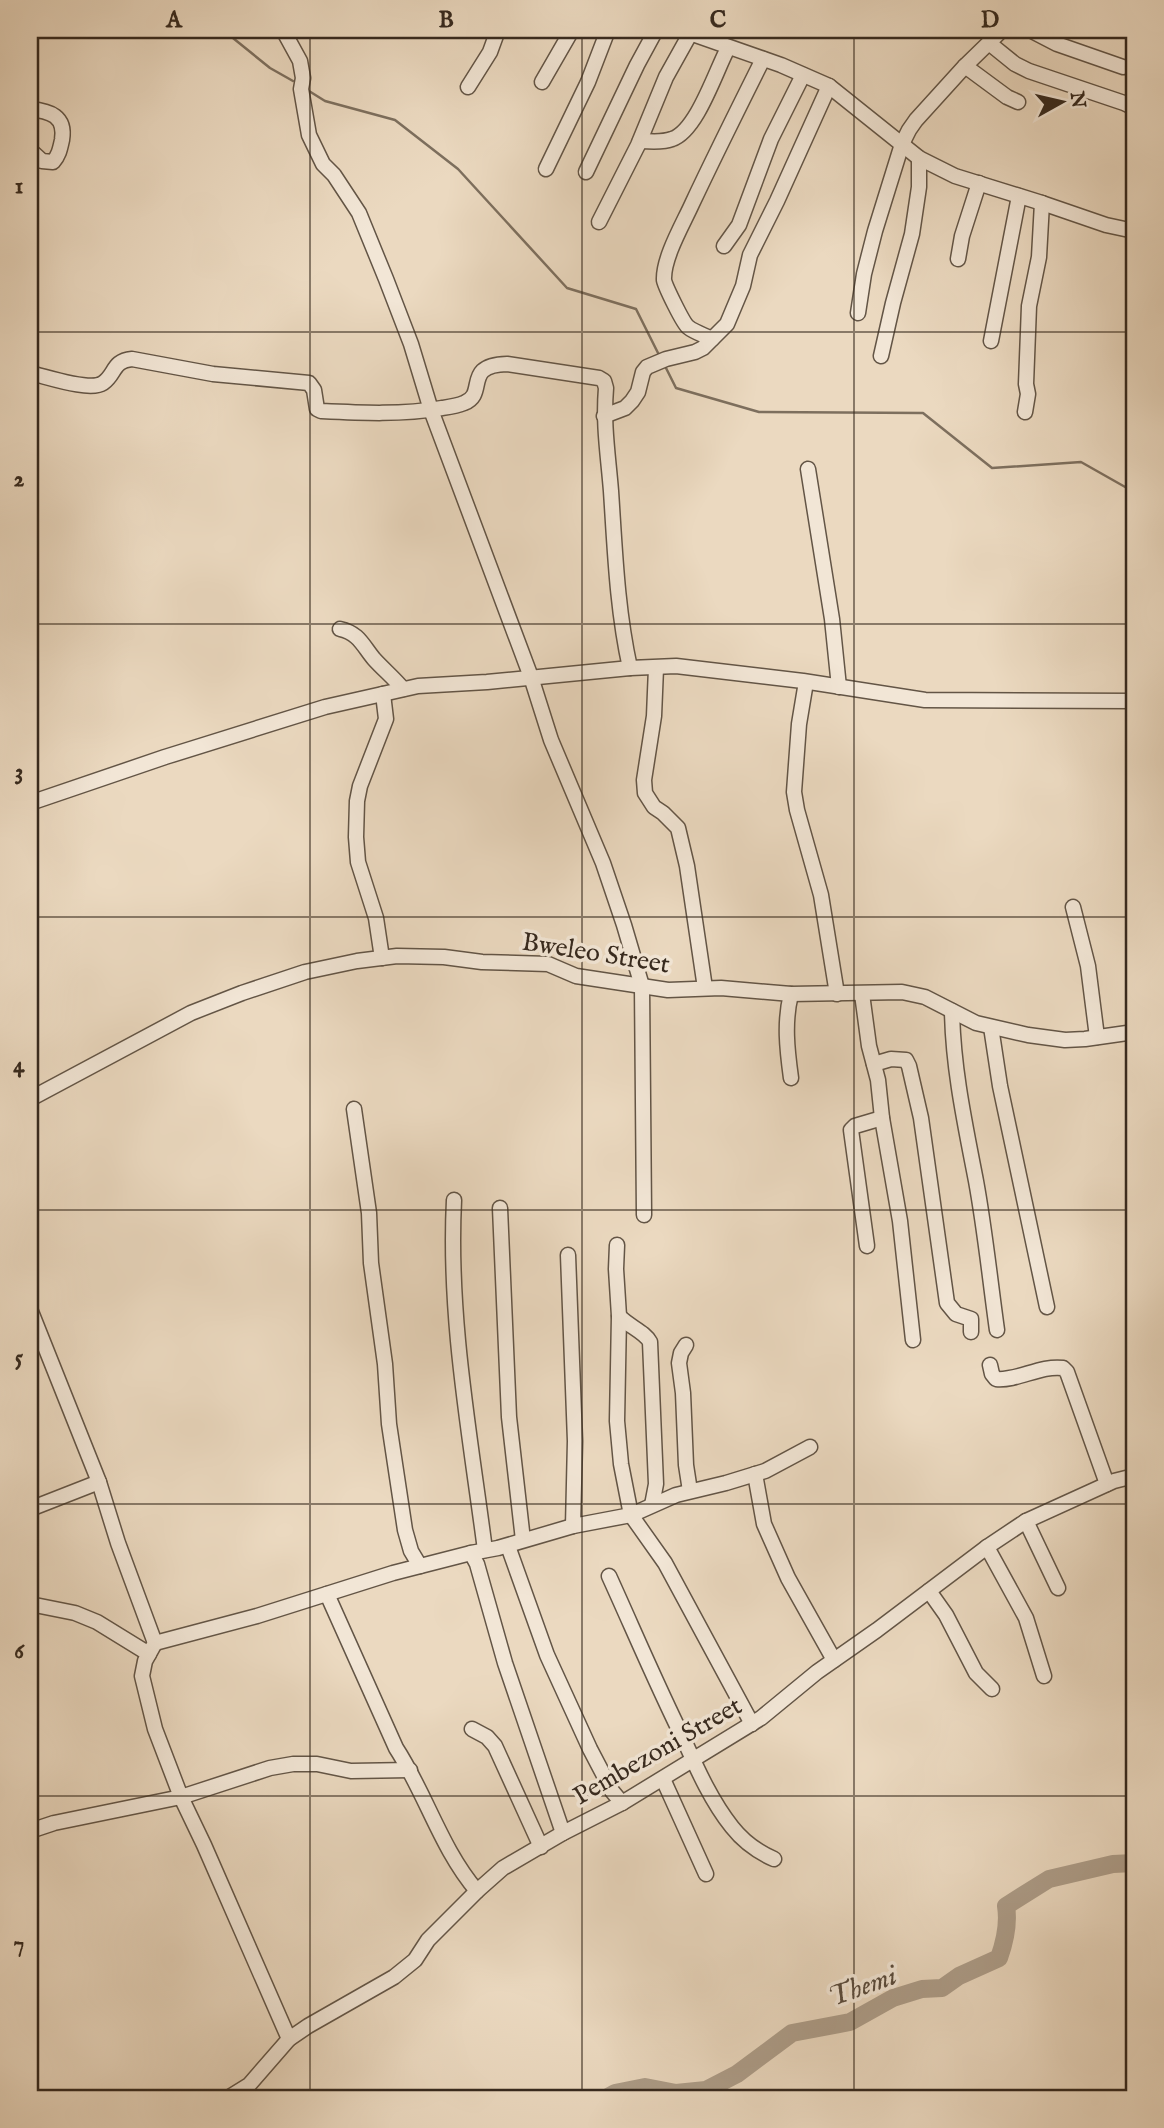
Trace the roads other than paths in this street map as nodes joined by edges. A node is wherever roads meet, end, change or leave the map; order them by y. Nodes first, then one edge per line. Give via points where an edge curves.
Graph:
1 (283, 30) edge
2 (498, 30) edge
3 (572, 30) edge
4 (608, 30) edge
5 (656, 30) edge
6 (1030, 30) edge
7 (685, 32) edge
8 (994, 35) edge
9 (728, 48) junction
10 (763, 58) junction
11 (965, 66) junction
12 (1123, 67) dead end
13 (803, 75) junction
14 (542, 82) dead end
15 (829, 86) junction
16 (468, 87) dead end
17 (1018, 102) dead end
18 (1134, 108) edge
19 (30, 110) edge
20 (640, 141) junction
21 (902, 144) junction
22 (30, 150) edge
23 (919, 158) junction
24 (546, 169) dead end
25 (586, 172) dead end
26 (979, 183) junction
27 (1019, 196) junction
28 (1042, 203) junction
29 (599, 222) dead end
30 (1134, 231) edge
31 (724, 246) dead end
32 (957, 259) dead end
33 (858, 313) dead end
34 (712, 339) junction
35 (991, 341) dead end
36 (881, 356) dead end
37 (30, 373) edge
38 (431, 410) junction
39 (1025, 412) dead end
40 (604, 416) junction
41 (808, 468) dead end
42 (340, 629) dead end
43 (656, 667) junction
44 (631, 668) junction
45 (531, 677) junction
46 (806, 682) junction
47 (839, 687) junction
48 (403, 689) junction
49 (383, 694) junction
50 (1134, 701) edge
51 (30, 803) edge
52 (1073, 907) dead end
53 (382, 958) junction
54 (642, 986) junction
55 (705, 988) junction
56 (790, 993) junction
57 (837, 994) junction
58 (862, 994) junction
59 (952, 1011) junction
60 (992, 1027) junction
61 (1134, 1032) edge
62 (1097, 1037) junction
63 (874, 1064) junction
64 (791, 1079) dead end
65 (30, 1099) edge
66 (354, 1109) dead end
67 (882, 1118) junction
68 (454, 1200) dead end
69 (500, 1208) dead end
70 (644, 1215) dead end
71 (617, 1245) dead end
72 (867, 1246) dead end
73 (568, 1255) dead end
74 (1047, 1307) dead end
75 (30, 1310) edge
76 (619, 1316) junction
77 (998, 1330) dead end
78 (971, 1332) dead end
79 (913, 1340) dead end
80 (686, 1345) dead end
81 (990, 1365) dead end
82 (810, 1447) dead end
83 (755, 1474) junction
84 (1134, 1476) edge
85 (99, 1482) junction
86 (1107, 1484) junction
87 (690, 1491) junction
88 (652, 1505) junction
89 (30, 1508) edge
90 (631, 1515) junction
91 (1026, 1521) junction
92 (573, 1526) junction
93 (523, 1540) junction
94 (508, 1546) junction
95 (987, 1547) junction
96 (478, 1551) junction
97 (419, 1566) junction
98 (609, 1576) dead end
99 (1058, 1588) dead end
100 (929, 1591) junction
101 (327, 1594) junction
102 (30, 1604) edge
103 (152, 1649) junction
104 (834, 1660) junction
105 (1044, 1676) dead end
106 (992, 1689) dead end
107 (752, 1724) junction
108 (472, 1729) dead end
109 (693, 1760) junction
110 (410, 1770) junction
111 (663, 1779) junction
112 (180, 1797) junction
113 (622, 1803) junction
114 (30, 1831) edge
115 (563, 1833) junction
116 (541, 1847) junction
117 (774, 1860) dead end
118 (706, 1874) dead end
119 (477, 1891) junction
120 (289, 2039) junction
121 (228, 2098) edge

1 - 38 street via 300,61 309,135 323,164 359,213 411,344
2 - 16 street
3 - 14 street
4 - 24 street
5 - 25 street
6 - 12 street
7 - 9 street
7 - 20 street
8 - 11 street
8 - 18 street via 1015,64
9 - 10 street
9 - 20 street via 687,128 671,140
10 - 13 street
10 - 34 street via 666,265 665,286 682,322
11 - 17 street
11 - 21 street via 916,120
13 - 15 street
13 - 31 street via 771,139 739,225
15 - 21 street
15 - 34 street via 750,255 727,324
19 - 22 street via 51,114 60,120 63,130 53,162 42,161
20 - 29 street
21 - 23 street
21 - 33 street via 869,253
23 - 26 street
23 - 36 street via 912,234
26 - 27 street
26 - 32 street
27 - 28 street
27 - 35 street
28 - 30 street
28 - 39 street via 1029,306
34 - 40 street via 695,352 647,367 632,401
37 - 38 street via 98,386 118,364 132,359 214,374 309,383 321,411
38 - 40 street via 466,403 473,398 480,372 506,364 600,378 606,388
38 - 45 street
40 - 44 street via 617,590
41 - 47 street
42 - 48 street via 361,640
43 - 44 street
43 - 46 street
43 - 55 street via 645,793 678,828
44 - 45 street
45 - 48 street
45 - 54 street via 551,740 603,863
46 - 47 street
46 - 57 street via 794,792 821,895
47 - 50 street via 925,700
48 - 49 street
49 - 51 street via 300,715
49 - 53 street via 386,719 360,786 356,837
52 - 62 street via 1088,965
53 - 54 street, Bweleo Street via 548,964 576,976
53 - 65 street, Bweleo Street via 305,972 191,1013
54 - 55 street, Bweleo Street
54 - 70 street
55 - 56 street, Bweleo Street
56 - 57 street, Bweleo Street
56 - 64 street via 786,1029
57 - 58 street, Bweleo Street
58 - 59 street, Bweleo Street via 914,994
58 - 63 street
59 - 60 street, Bweleo Street
59 - 77 street via 955,1074
60 - 62 street, Bweleo Street via 1065,1040
60 - 74 street via 1000,1086
61 - 62 street, Bweleo Street
63 - 67 street
63 - 78 street via 899,1058 906,1059 909,1066 921,1118 947,1303 956,1314 971,1320
66 - 97 street via 389,1424 405,1530
67 - 72 street via 851,1130
67 - 79 street via 900,1221
68 - 96 street via 454,1303
69 - 93 street via 509,1417
71 - 76 street
73 - 92 street via 575,1441
75 - 85 street
76 - 88 street via 646,1334 650,1342 656,1485
76 - 90 street via 617,1421
80 - 87 street via 679,1363
81 - 86 street via 992,1374 1002,1380 1063,1368 1067,1372
82 - 83 street
83 - 87 street
83 - 104 street via 764,1524
84 - 86 street, Pembezoni Street
85 - 89 street
85 - 103 street
86 - 91 street, Pembezoni Street
87 - 88 street
88 - 90 street
90 - 92 street
90 - 107 street via 666,1563
91 - 95 street, Pembezoni Street
91 - 99 street
92 - 93 street
93 - 94 street
94 - 96 street
94 - 113 street via 547,1655 590,1749
95 - 100 street, Pembezoni Street
95 - 105 street via 1026,1618
96 - 97 street
96 - 115 street via 477,1564 505,1663
97 - 101 street
98 - 109 street
100 - 104 street, Pembezoni Street
100 - 106 street via 976,1673
101 - 103 street
101 - 110 street
102 - 103 street via 75,1613
103 - 112 street via 142,1676
104 - 107 street, Pembezoni Street
107 - 109 street, Pembezoni Street
108 - 116 street via 495,1746
109 - 111 street, Pembezoni Street
109 - 117 street via 732,1827
110 - 112 street via 351,1771 293,1763
110 - 119 street via 460,1872
111 - 113 street, Pembezoni Street
111 - 118 street
112 - 114 street
112 - 120 street
113 - 115 street, Pembezoni Street
115 - 116 street, Pembezoni Street
116 - 119 street, Pembezoni Street via 503,1868
119 - 120 street, Pembezoni Street via 394,1977
120 - 121 street, Pembezoni Street via 249,2085

